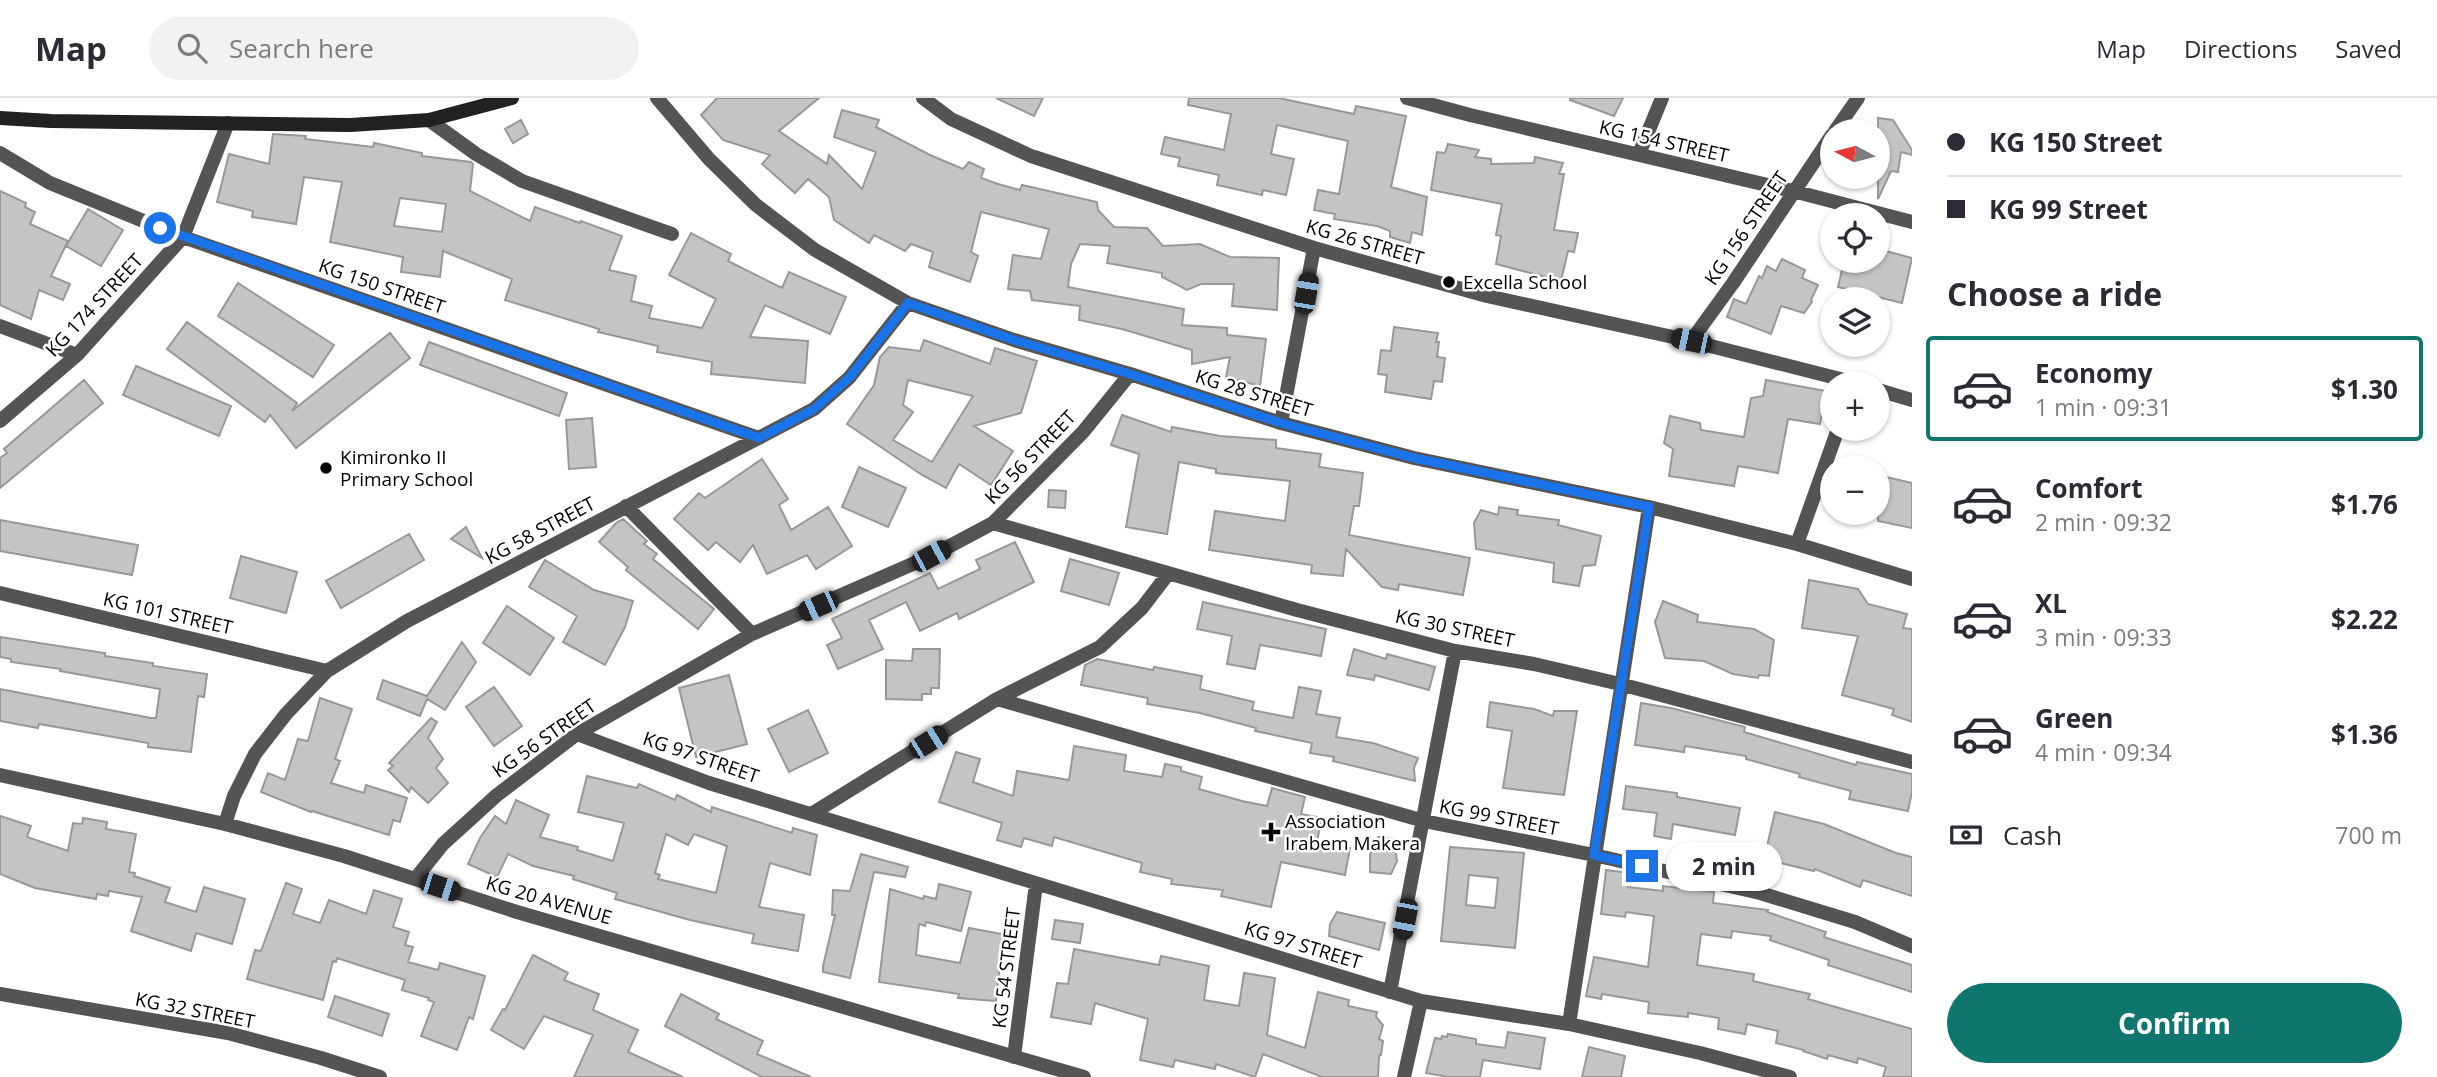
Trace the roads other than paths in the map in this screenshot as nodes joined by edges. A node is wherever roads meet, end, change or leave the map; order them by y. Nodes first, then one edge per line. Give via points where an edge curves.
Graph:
1 (512, 98) edge
2 (657, 98) edge
3 (923, 98) edge
4 (1407, 98) edge
5 (1662, 98) edge
6 (1858, 98) edge
7 (0, 118) edge
8 (1844, 119) edge
9 (429, 120) junction
10 (228, 123) junction
11 (0, 153) edge
12 (1820, 153) edge
13 (1639, 154) junction
14 (1793, 191) junction
15 (1912, 222) edge
16 (672, 234) dead end
17 (183, 237) junction
18 (1314, 248) junction
19 (908, 303) junction
20 (0, 326) edge
21 (1691, 341) junction
22 (77, 355) junction
23 (1130, 374) junction
24 (1820, 374) edge
25 (1890, 394) edge
26 (1912, 400) edge
27 (0, 421) edge
28 (1281, 423) junction
29 (759, 438) junction
30 (1834, 441) edge
31 (625, 506) junction
32 (1649, 507) junction
33 (993, 523) junction
34 (1797, 544) junction
35 (1168, 574) junction
36 (1912, 579) edge
37 (0, 593) edge
38 (752, 634) junction
39 (1455, 651) junction
40 (327, 671) junction
41 (1620, 684) junction
42 (997, 699) junction
43 (577, 734) junction
44 (1912, 762) edge
45 (0, 775) edge
46 (813, 813) junction
47 (1424, 821) junction
48 (225, 824) junction
49 (1594, 855) junction
50 (415, 879) junction
51 (1036, 884) junction
52 (1912, 946) edge
53 (1390, 992) junction
54 (0, 994) edge
55 (1421, 1001) junction
56 (1569, 1024) junction
57 (1014, 1057) junction
58 (380, 1077) edge
59 (1084, 1077) edge
60 (1404, 1077) edge
61 (1790, 1077) edge

1 - 9 street
2 - 19 street, KG 28 STREET via 755,205 815,250
3 - 18 street, KG 26 STREET via 951,119 1031,156
4 - 13 street, KG 154 STREET
5 - 13 street
6 - 8 street, KG 156 STREET
7 - 10 street
9 - 10 street via 350,125
9 - 16 street via 522,181
10 - 17 street, KG 174 STREET
11 - 17 street, KG 150 STREET via 50,183
12 - 14 street, KG 156 STREET
13 - 14 street, KG 154 STREET
14 - 15 street, KG 154 STREET
14 - 21 street, KG 156 STREET
17 - 22 street, KG 174 STREET
17 - 29 street, KG 150 STREET
18 - 21 street, KG 26 STREET via 1487,296
18 - 28 street
19 - 23 street, KG 28 STREET
19 - 29 street, KG 58 STREET via 849,378 814,409
20 - 22 street
21 - 24 street, KG 26 STREET
22 - 27 street, KG 174 STREET
23 - 28 street, KG 28 STREET
23 - 33 street, KG 56 STREET via 1083,432
25 - 26 street
28 - 32 street, KG 28 STREET via 1414,458
29 - 31 street, KG 58 STREET
30 - 34 street
31 - 38 street
31 - 40 street, KG 58 STREET via 407,621
32 - 34 street, KG 28 STREET
32 - 41 street
33 - 35 street, KG 30 STREET
33 - 38 street, KG 56 STREET via 931,556
34 - 36 street, KG 28 STREET
35 - 39 street, KG 30 STREET
35 - 42 street via 1142,608 1100,647
37 - 40 street, KG 101 STREET
38 - 43 street, KG 56 STREET
39 - 41 street, KG 30 STREET
39 - 47 street
40 - 48 street, KG 58 STREET via 255,754
41 - 44 street, KG 30 STREET
41 - 49 street
42 - 46 street
42 - 47 street, KG 99 STREET
43 - 46 street, KG 97 STREET via 709,783
43 - 50 street, KG 56 STREET via 497,794 443,844
45 - 48 street, KG 20 AVENUE
46 - 51 street, KG 97 STREET
47 - 49 street, KG 99 STREET
47 - 53 street
48 - 50 street, KG 20 AVENUE
49 - 52 street, KG 99 STREET via 1760,893 1855,922
49 - 56 street
50 - 57 street, KG 20 AVENUE
51 - 53 street, KG 97 STREET
51 - 57 street, KG 54 STREET
53 - 55 street, KG 97 STREET
54 - 58 street, KG 32 STREET via 228,1033
55 - 56 street, KG 97 STREET
55 - 60 street
56 - 61 street, KG 97 STREET
57 - 59 street, KG 20 AVENUE

